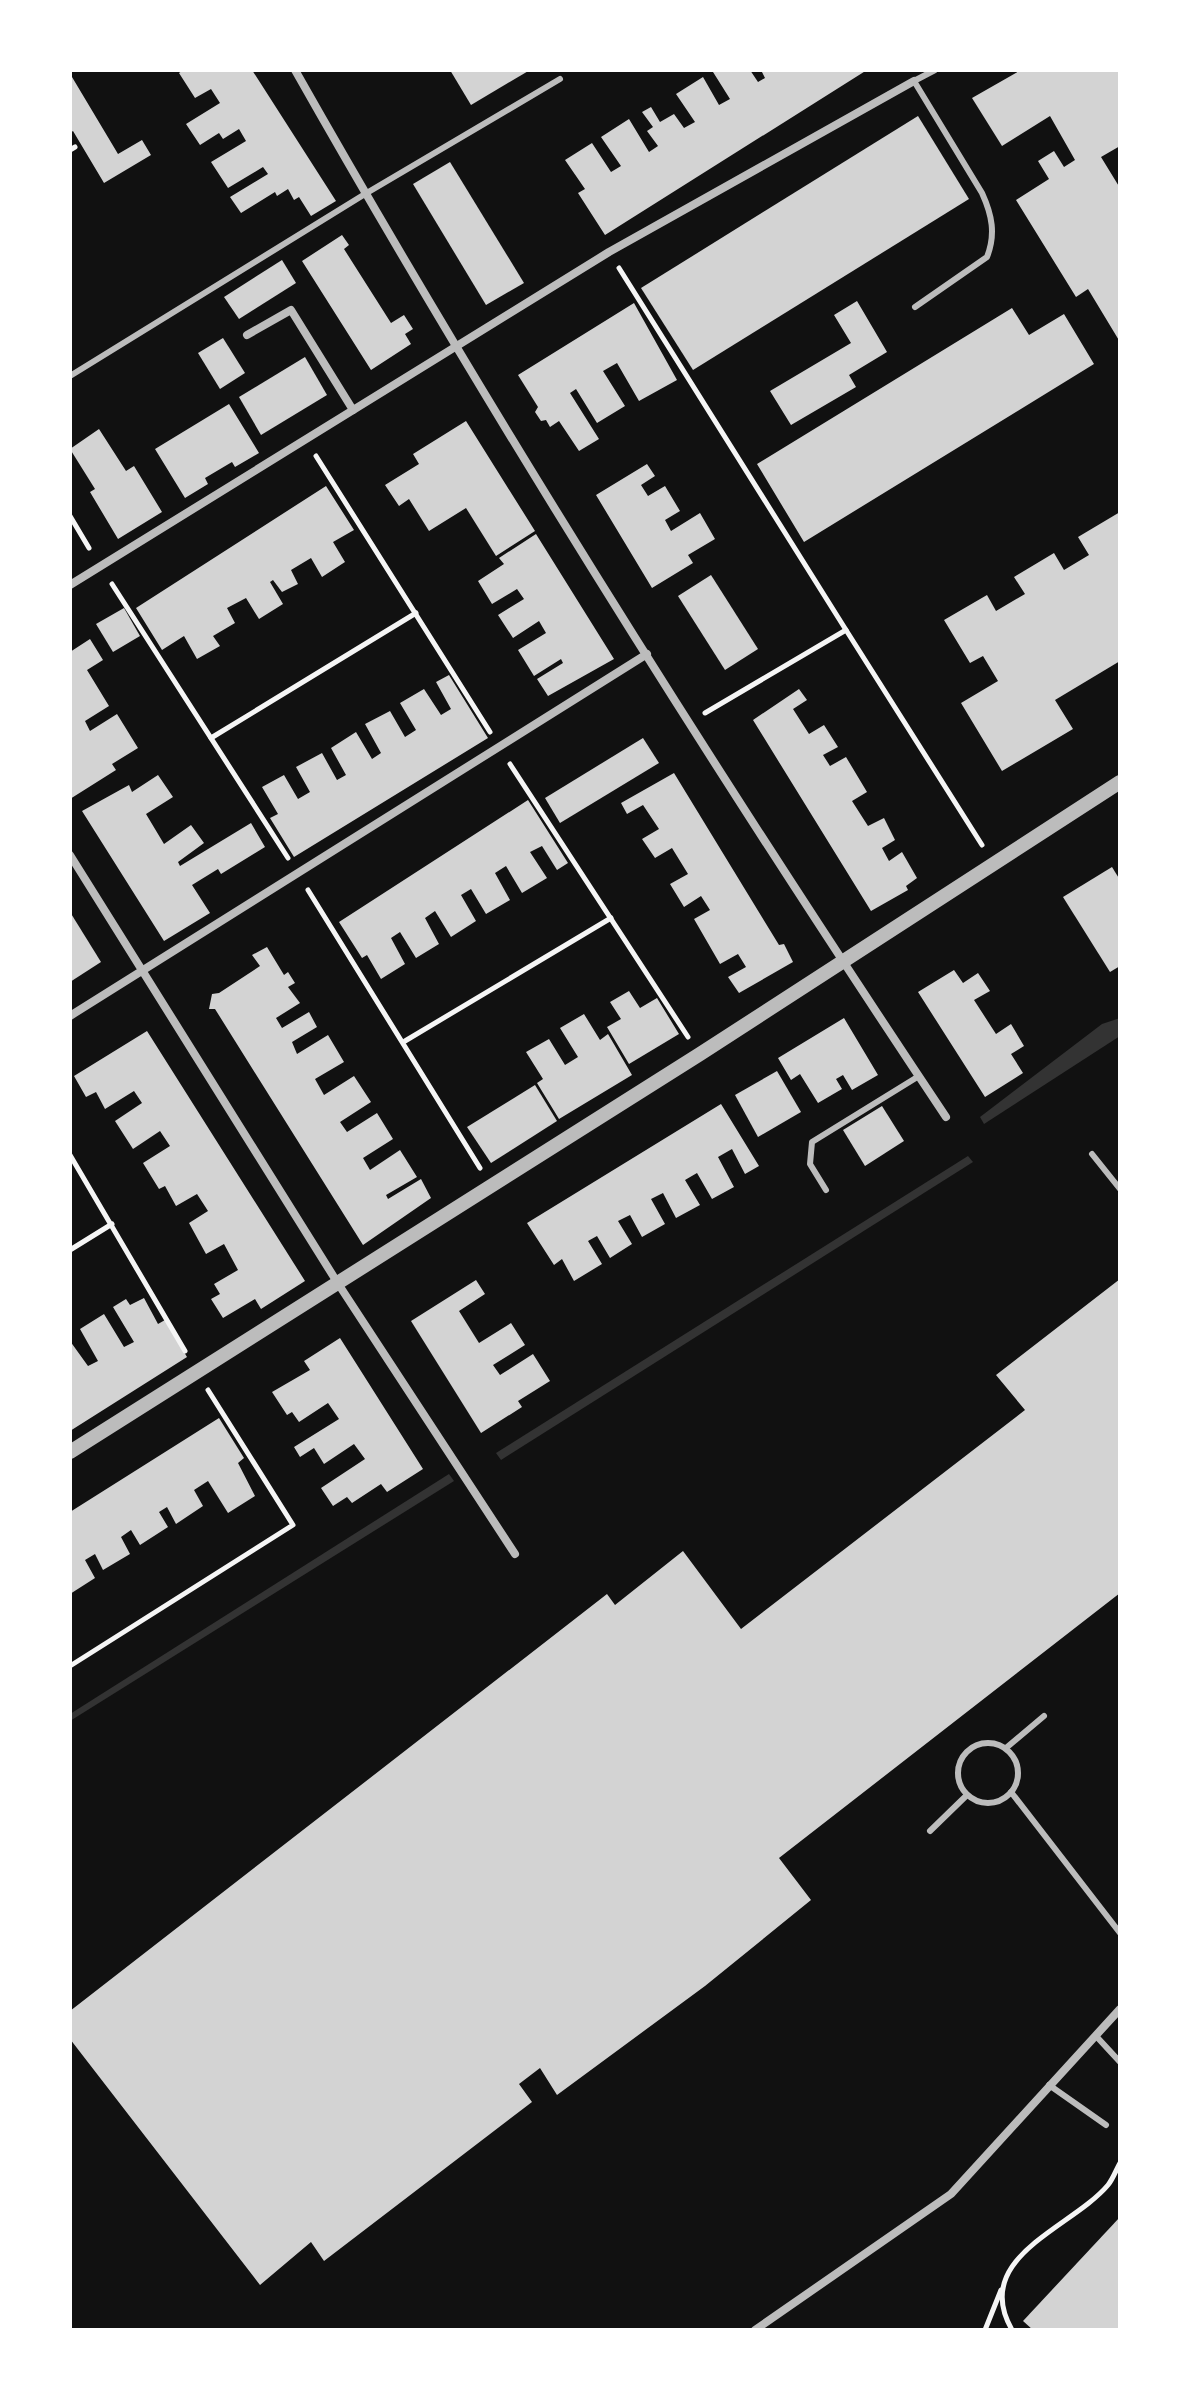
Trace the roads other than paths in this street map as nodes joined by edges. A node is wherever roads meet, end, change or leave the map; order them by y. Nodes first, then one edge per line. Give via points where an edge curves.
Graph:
1 (295, 70) edge
2 (935, 70) edge
3 (560, 79) dead end
4 (914, 81) junction
5 (365, 194) junction
6 (915, 307) dead end
7 (247, 335) dead end
8 (455, 345) junction
9 (70, 376) edge
10 (353, 410) junction
11 (70, 585) edge
12 (647, 654) junction
13 (1120, 782) edge
14 (70, 855) edge
15 (843, 962) junction
16 (143, 969) junction
17 (70, 1016) edge
18 (919, 1076) junction
19 (946, 1117) dead end
20 (1092, 1154) dead end
21 (1120, 1189) edge
22 (826, 1190) dead end
23 (337, 1282) junction
24 (70, 1452) edge
25 (515, 1554) dead end
26 (1044, 1716) dead end
27 (1006, 1748) junction
28 (1011, 1792) junction
29 (967, 1795) junction
30 (930, 1831) dead end
31 (1120, 1933) edge
32 (1120, 2009) edge
33 (1096, 2036) junction
34 (1120, 2062) edge
35 (1049, 2085) junction
36 (1106, 2125) dead end
37 (755, 2330) edge

1 - 5 street
2 - 4 lane
3 - 5 lane
4 - 6 lane via 982,193 993,229 987,257
4 - 8 street
5 - 8 street
5 - 9 lane
7 - 10 street via 291,310
8 - 10 street
8 - 12 street
10 - 11 street
12 - 15 street
12 - 16 street
13 - 15 street
14 - 16 street
15 - 18 street
15 - 23 street
16 - 17 street
16 - 23 street
18 - 19 street
18 - 22 lane via 812,1142 810,1164
20 - 21 lane
23 - 24 street
23 - 25 street
26 - 27 lane
27 - 28 lane via 1017,1768
27 - 29 lane via 989,1743 967,1752 958,1775
28 - 29 lane via 986,1803
28 - 31 lane
29 - 30 lane
32 - 33 street
33 - 34 lane
33 - 35 street
35 - 36 lane
35 - 37 street via 951,2194

